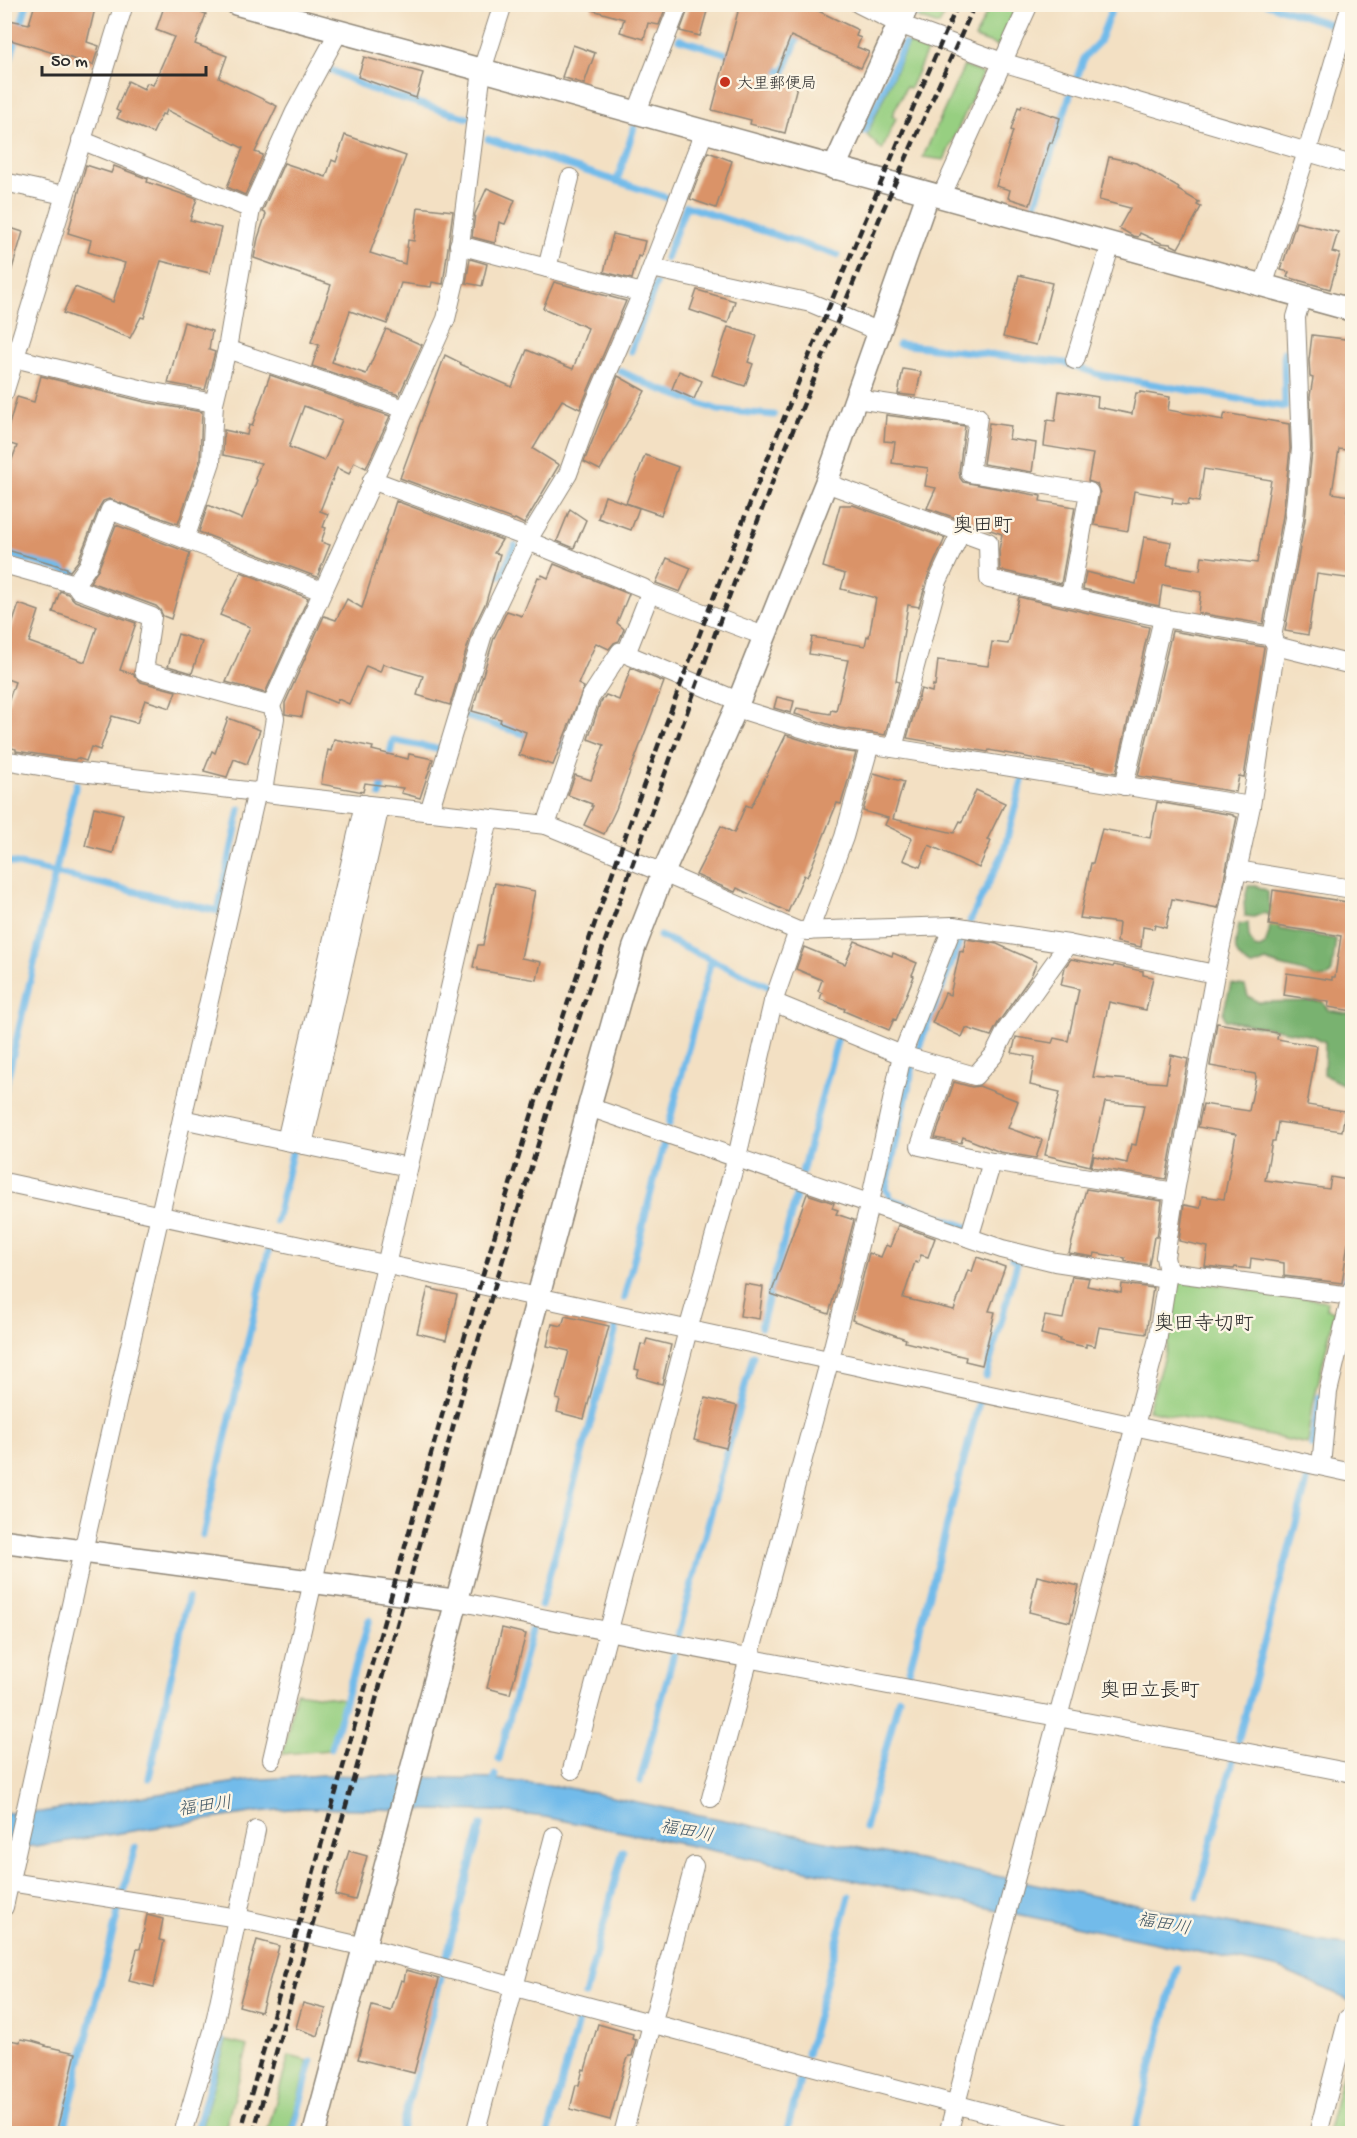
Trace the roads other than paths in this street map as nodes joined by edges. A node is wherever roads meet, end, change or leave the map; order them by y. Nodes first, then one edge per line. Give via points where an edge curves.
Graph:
1 (124, 4) edge
2 (503, 4) edge
3 (678, 4) edge
4 (859, 4) edge
5 (1029, 4) edge
6 (1351, 4) edge
7 (247, 6) edge
8 (903, 14) edge
9 (339, 32) junction
10 (1002, 62) junction
11 (482, 70) junction
12 (636, 114) junction
13 (704, 132) junction
14 (81, 140) junction
15 (1307, 152) junction
16 (1353, 165) edge
17 (834, 168) junction
18 (570, 178) dead end
19 (4, 182) edge
20 (64, 195) junction
21 (934, 196) junction
22 (251, 209) junction
23 (1111, 244) junction
24 (459, 245) junction
25 (547, 268) junction
26 (652, 268) junction
27 (1263, 286) junction
28 (642, 293) junction
29 (1302, 297) junction
30 (1353, 310) edge
31 (880, 333) junction
32 (227, 349) junction
33 (10, 357) edge
34 (1075, 360) dead end
35 (4, 393) edge
36 (856, 399) junction
37 (214, 403) junction
38 (405, 409) junction
39 (372, 480) junction
40 (826, 483) junction
41 (960, 534) junction
42 (185, 539) junction
43 (529, 539) junction
44 (4, 564) edge
45 (75, 584) junction
46 (322, 591) junction
47 (650, 593) junction
48 (1070, 597) junction
49 (1163, 618) junction
50 (764, 636) junction
51 (1274, 641) junction
52 (626, 654) junction
53 (1353, 665) edge
54 (737, 704) junction
55 (271, 706) junction
56 (870, 744) junction
57 (893, 748) junction
58 (4, 760) edge
59 (1124, 786) junction
60 (260, 791) junction
61 (372, 805) junction
62 (1251, 806) junction
63 (429, 812) junction
64 (489, 819) junction
65 (546, 825) junction
66 (1237, 870) junction
67 (663, 873) junction
68 (1353, 889) edge
69 (953, 926) junction
70 (803, 931) junction
71 (1068, 944) junction
72 (1215, 974) junction
73 (773, 1002) junction
74 (902, 1054) junction
75 (947, 1067) junction
76 (589, 1107) junction
77 (182, 1119) junction
78 (294, 1143) junction
79 (737, 1157) junction
80 (992, 1162) junction
81 (408, 1167) junction
82 (4, 1182) edge
83 (1175, 1192) junction
84 (870, 1202) junction
85 (160, 1215) junction
86 (969, 1238) junction
87 (385, 1264) junction
88 (1168, 1275) junction
89 (1352, 1292) edge
90 (538, 1298) junction
91 (688, 1330) junction
92 (830, 1359) junction
93 (1134, 1426) junction
94 (1321, 1466) junction
95 (1353, 1473) edge
96 (4, 1541) edge
97 (83, 1551) junction
98 (312, 1582) junction
99 (457, 1601) junction
100 (609, 1632) junction
101 (749, 1658) junction
102 (1058, 1716) junction
103 (272, 1759) dead end
104 (572, 1770) dead end
105 (1353, 1773) edge
106 (711, 1798) dead end
107 (256, 1830) dead end
108 (554, 1836) dead end
109 (694, 1866) dead end
110 (10, 1882) junction
111 (4, 1906) edge
112 (238, 1918) junction
113 (365, 1947) junction
114 (515, 1986) junction
115 (1348, 2018) dead end
116 (653, 2023) junction
117 (956, 2104) junction
118 (183, 2133) edge
119 (314, 2133) edge
120 (475, 2133) edge
121 (623, 2133) edge
122 (948, 2133) edge
123 (1066, 2133) edge
124 (1318, 2133) edge

1 - 14 street
2 - 11 street
3 - 12 street
4 - 8 street
5 - 10 street
6 - 15 street
7 - 9 street
8 - 10 street
8 - 17 street
9 - 11 street
9 - 22 street via 295,112
10 - 15 street
10 - 21 street
11 - 12 street
11 - 24 street
12 - 13 street
13 - 17 street
13 - 26 street
14 - 20 street
14 - 22 street
15 - 16 street
15 - 27 street
17 - 21 street
18 - 25 street
19 - 20 street
20 - 33 street
21 - 23 street
21 - 31 street
22 - 32 street
23 - 27 street
23 - 34 street
24 - 25 street
24 - 38 street via 446,319
25 - 28 street
26 - 28 street
26 - 31 street via 810,303
27 - 29 street
28 - 43 street via 568,474
29 - 30 street
29 - 51 street via 1296,317 1301,449
31 - 36 street
32 - 37 street
32 - 38 street
33 - 35 street
33 - 37 street
36 - 40 street
36 - 48 street via 978,417 970,473 1089,492
37 - 42 street via 211,462
38 - 39 street
39 - 43 street
39 - 46 street
40 - 41 street
40 - 50 street
41 - 48 street via 988,542 989,579
41 - 57 street via 938,581
42 - 45 street via 110,510 88,566
42 - 46 street
43 - 47 street
43 - 63 street via 483,634
44 - 45 street
45 - 55 street via 79,590 152,617 144,671
46 - 55 street
47 - 50 street
47 - 52 street
48 - 49 street
49 - 51 street
49 - 59 street
50 - 54 street
51 - 53 street
51 - 62 street
52 - 54 street
52 - 65 street via 620,652 590,698
54 - 56 street via 837,739
54 - 67 street
55 - 60 street via 275,718
56 - 57 street
56 - 70 street via 843,837
57 - 59 street
58 - 60 street
59 - 62 street
60 - 61 street
60 - 77 street
61 - 63 street
61 - 78 street
62 - 66 street
63 - 64 street
64 - 65 street
64 - 81 street
65 - 67 street
66 - 68 street
66 - 72 street
67 - 70 street
67 - 76 street via 634,948
69 - 70 street
69 - 71 street
69 - 74 street
70 - 73 street
71 - 72 street
71 - 75 street via 1007,1029 994,1055 975,1076
72 - 83 street
73 - 74 street
73 - 79 street
74 - 75 street
74 - 84 street
75 - 80 street via 920,1146
76 - 79 street
76 - 90 street
77 - 78 street
77 - 85 street
78 - 81 street
79 - 84 street
79 - 91 street
80 - 83 street
80 - 86 street
81 - 87 street
82 - 85 street
83 - 88 street via 1165,1257
84 - 86 street
84 - 92 street
85 - 87 street
85 - 97 street
86 - 88 street via 1055,1262
87 - 90 street
87 - 98 street
88 - 89 street
88 - 93 street via 1157,1341
89 - 94 street via 1328,1392
90 - 91 street
90 - 99 street
91 - 92 street
91 - 100 street
92 - 93 street
92 - 101 street
93 - 94 street
93 - 102 street
94 - 95 street
96 - 97 street
97 - 98 street
97 - 110 street
98 - 99 street
98 - 103 street
99 - 100 street
99 - 113 street
100 - 101 street
100 - 104 street
101 - 102 street
101 - 106 street
102 - 105 street
102 - 117 street
107 - 112 street
108 - 114 street
109 - 116 street
110 - 111 street
110 - 112 street
112 - 113 street
112 - 118 street via 213,2031
113 - 114 street
113 - 119 street
114 - 116 street
114 - 120 street
115 - 124 street
116 - 117 street
116 - 121 street
117 - 122 street
117 - 123 street

